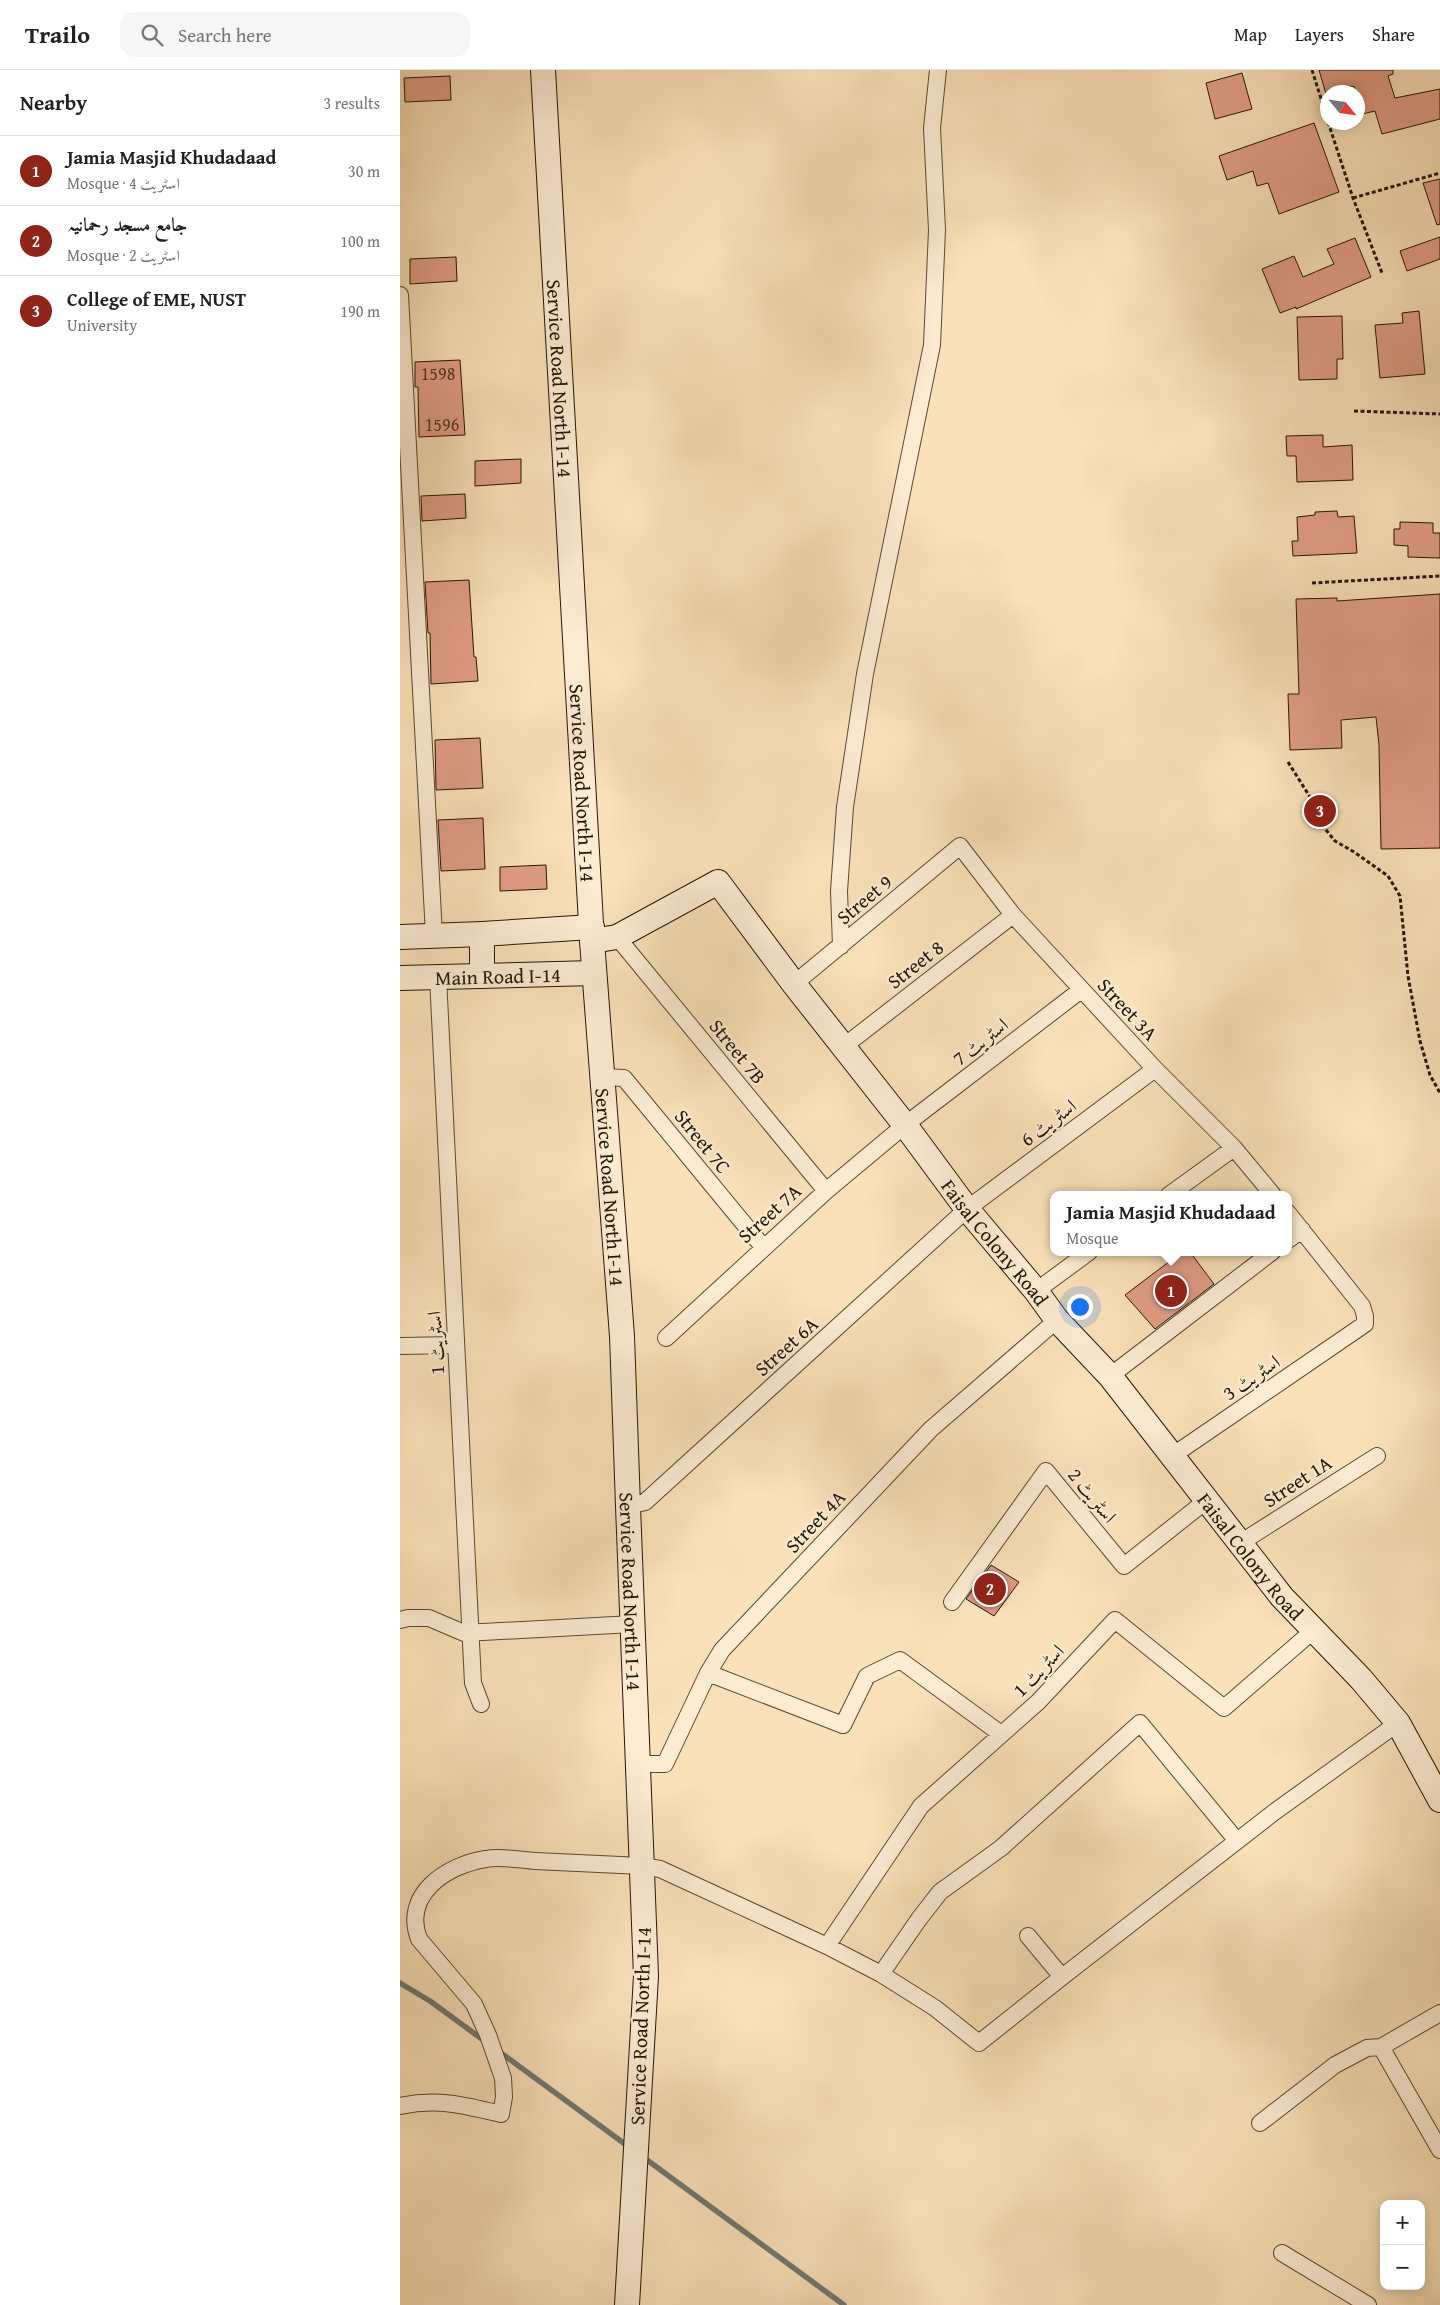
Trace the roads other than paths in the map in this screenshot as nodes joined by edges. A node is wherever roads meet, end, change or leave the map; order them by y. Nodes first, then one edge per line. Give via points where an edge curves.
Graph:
1 (543, 70) edge
2 (938, 70) edge
3 (400, 295) edge
4 (960, 846) joint
5 (1014, 914) junction
6 (482, 934) junction
7 (592, 934) junction
8 (434, 935) junction
9 (400, 936) edge
10 (617, 937) junction
11 (841, 946) junction
12 (594, 974) junction
13 (482, 976) junction
14 (438, 977) junction
15 (400, 978) edge
16 (794, 984) junction
17 (1081, 990) junction
18 (843, 1047) junction
19 (1155, 1068) junction
20 (603, 1077) junction
21 (905, 1125) junction
22 (1234, 1148) junction
23 (826, 1191) junction
24 (1175, 1191) edge
25 (1270, 1191) edge
26 (967, 1209) junction
27 (1292, 1219) edge
28 (1302, 1230) junction
29 (1292, 1237) edge
30 (763, 1248) junction
31 (1084, 1256) edge
32 (1267, 1256) edge
33 (1036, 1291) junction
34 (1057, 1320) junction
35 (666, 1338) dead end
36 (456, 1345) junction
37 (400, 1346) edge
38 (1110, 1376) junction
39 (1172, 1456) junction
40 (1377, 1456) dead end
41 (1207, 1500) junction
42 (628, 1506) junction
43 (1240, 1543) junction
44 (952, 1602) dead end
45 (400, 1620) edge
46 (633, 1624) junction
47 (1314, 1630) junction
48 (472, 1631) junction
49 (708, 1673) junction
50 (481, 1704) dead end
51 (1398, 1723) junction
52 (1001, 1734) junction
53 (638, 1764) junction
54 (1440, 1800) edge
55 (1237, 1841) junction
56 (642, 1866) junction
57 (1028, 1936) dead end
58 (827, 1946) junction
59 (881, 1974) junction
60 (1062, 1977) junction
61 (1440, 2013) edge
62 (1381, 2047) junction
63 (400, 2106) edge
64 (1260, 2123) dead end
65 (1440, 2150) edge
66 (1282, 2253) dead end
67 (627, 2305) edge
68 (1368, 2305) edge

1 - 7 main road, Service Road North I-14
2 - 11 street via 932,128 937,230 932,346 865,674 845,808 839,891
3 - 8 street
4 - 5 street, Street 3A
4 - 11 street, Street 9
5 - 17 street, Street 3A
5 - 18 street, Street 8
6 - 7 main road, Main Road I-14
6 - 8 main road, Main Road I-14
6 - 13 main road
7 - 10 main road, Faisal Colony Road
7 - 12 main road, Service Road North I-14
8 - 9 main road, Main Road I-14
10 - 16 main road, Faisal Colony Road via 718,882
10 - 23 street, Street 7B
11 - 16 street, Street 9
12 - 13 main road, Main Road I-14
12 - 20 main road, Service Road North I-14
13 - 14 main road, Main Road I-14
14 - 15 main road, Main Road I-14
14 - 36 street, اسٹریٹ 1
16 - 18 main road, Faisal Colony Road
17 - 19 street, Street 3A
17 - 21 street, اسٹریٹ 7
18 - 21 main road, Faisal Colony Road
19 - 22 street, Street 3A
19 - 26 street, اسٹریٹ 6
20 - 30 street, Street 7C via 624,1078
20 - 42 main road, Service Road North I-14 via 622,1336
21 - 23 street, Street 7A
21 - 26 main road, Faisal Colony Road
22 - 24 street
22 - 25 street, Street 3A
23 - 30 street, Street 7A
26 - 33 main road, Faisal Colony Road
26 - 42 street, Street 6A via 645,1502
27 - 28 street
28 - 29 street
28 - 39 street, اسٹریٹ 3 via 1362,1306 1365,1324
30 - 35 street, Street 7A
31 - 33 street
32 - 38 street
33 - 34 main road, Faisal Colony Road
34 - 38 main road, Faisal Colony Road
34 - 49 street, Street 4A via 931,1429 722,1650
36 - 37 street
36 - 48 street, اسٹریٹ 1
38 - 39 main road, Faisal Colony Road
39 - 41 main road, Faisal Colony Road
40 - 43 street, Street 1A
41 - 43 main road, Faisal Colony Road
41 - 44 street, اسٹریٹ 2 via 1124,1566 1046,1471
42 - 46 main road, Service Road North I-14
43 - 47 main road, Faisal Colony Road via 1282,1597
45 - 48 street via 429,1618 464,1633
46 - 48 street
46 - 53 main road, Service Road North I-14
47 - 51 main road, Faisal Colony Road
47 - 52 street, اسٹریٹ 1 via 1224,1708 1115,1620 1038,1702
48 - 50 street, اسٹریٹ 1 via 473,1683
49 - 52 street via 843,1725 867,1676 900,1660
49 - 53 street, Street 4A via 665,1764
51 - 54 main road, Faisal Colony Road
51 - 55 street
52 - 58 street, اسٹریٹ 1 via 921,1806
53 - 56 main road, Service Road North I-14
55 - 59 street via 1140,1723 1001,1848 940,1892
55 - 60 street
56 - 58 street via 660,1869
56 - 63 street via 488,1858 462,1864 441,1876 425,1891 416,1909 414,1927 420,1939 474,2004 502,2078 504,2097 500,2114 463,2104 424,2101
56 - 67 main road, Service Road North I-14 via 646,1976
57 - 60 street
58 - 59 street
59 - 60 street via 935,2008 979,2043
61 - 62 street
62 - 64 street via 1367,2048 1335,2066
62 - 65 street
66 - 68 street

